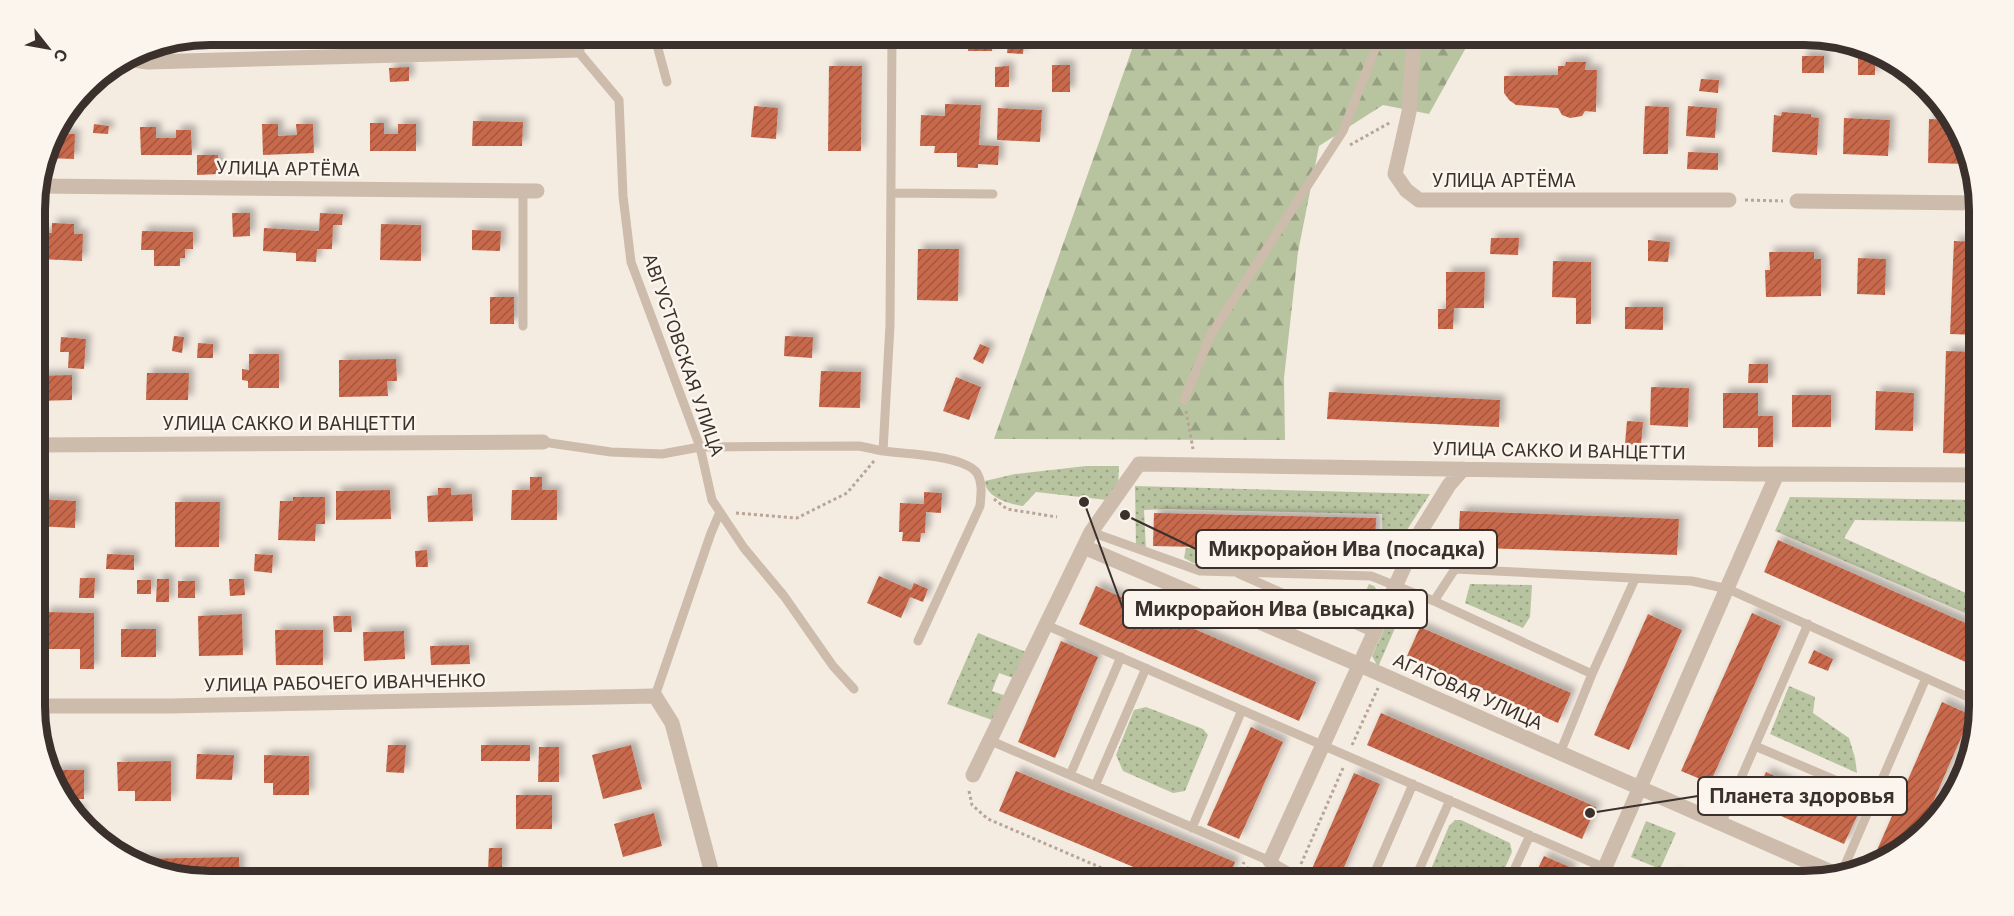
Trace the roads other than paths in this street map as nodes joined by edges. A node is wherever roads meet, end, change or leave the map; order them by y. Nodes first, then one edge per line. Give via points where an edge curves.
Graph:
1 (512, 45) edge
2 (578, 45) edge
3 (657, 45) edge
4 (892, 45) edge
5 (1377, 45) edge
6 (1413, 45) edge
7 (141, 61) edge
8 (667, 82) dead end
9 (47, 186) edge
10 (530, 191) joint
11 (891, 193) junction
12 (993, 194) dead end
13 (1730, 200) road end
14 (1797, 201) road end
15 (1969, 203) edge
16 (523, 326) dead end
17 (1184, 400) road end
18 (543, 442) joint
19 (45, 445) edge
20 (700, 447) junction
21 (883, 451) junction
22 (1463, 469) junction
23 (1777, 474) junction
24 (1969, 475) edge
25 (720, 512) junction
26 (1091, 532) junction
27 (1084, 547) junction
28 (1233, 572) junction
29 (1635, 579) junction
30 (1395, 585) junction
31 (1728, 589) junction
32 (1434, 601) junction
33 (1808, 624) junction
34 (1046, 625) junction
35 (1374, 633) junction
36 (918, 641) dead end
37 (1121, 657) junction
38 (1360, 665) junction
39 (1146, 668) junction
40 (1592, 674) junction
41 (1926, 678) junction
42 (854, 688) dead end
43 (655, 696) junction
44 (1969, 697) edge
45 (45, 706) edge
46 (1242, 710) junction
47 (989, 740) junction
48 (1324, 745) junction
49 (1755, 746) junction
50 (1560, 753) junction
51 (973, 775) road end
52 (1070, 775) junction
53 (1413, 784) junction
54 (1095, 786) junction
55 (1639, 789) junction
56 (1875, 797) junction
57 (1449, 800) junction
58 (1721, 824) junction
59 (1192, 828) junction
60 (1530, 835) junction
61 (1270, 861) junction
62 (1845, 865) edge
63 (1826, 869) edge
64 (711, 871) edge
65 (1288, 871) edge
66 (1375, 871) edge
67 (1418, 871) edge
68 (1514, 871) edge
69 (1595, 871) edge
70 (1604, 871) edge

1 - 7 street
2 - 20 lane, АВГУСТОВСКАЯ УЛИЦА via 619,100 623,196 631,262
3 - 8 lane
4 - 11 lane
5 - 17 lane via 1343,130 1210,336
6 - 13 street, УЛИЦА АРТЁМА via 1409,112 1395,174 1419,200
9 - 10 street, УЛИЦА АРТЁМА
10 - 16 lane
11 - 12 lane
11 - 21 lane via 890,325
14 - 15 street
18 - 19 street, УЛИЦА САККО И ВАНЦЕТТИ
18 - 20 lane via 652,454
20 - 21 lane via 859,446
20 - 25 lane, АВГУСТОВСКАЯ УЛИЦА via 712,501
21 - 36 lane via 968,464 978,475 982,489 980,506
22 - 23 street, УЛИЦА САККО И ВАНЦЕТТИ
22 - 26 street, УЛИЦА САККО И ВАНЦЕТТИ via 1139,464
22 - 30 street via 1449,484 1420,532
23 - 24 street, УЛИЦА САККО И ВАНЦЕТТИ
23 - 31 street
25 - 42 lane, АВГУСТОВСКАЯ УЛИЦА via 833,666
25 - 43 lane
26 - 27 street
26 - 28 lane via 1200,571
27 - 34 street
27 - 38 street, АГАТОВАЯ УЛИЦА
28 - 30 lane via 1371,576
28 - 35 lane
29 - 31 lane via 1692,581
29 - 32 lane via 1455,569
29 - 40 lane
30 - 32 lane
30 - 35 street
31 - 33 lane
31 - 55 street
32 - 40 lane
33 - 41 lane
33 - 49 lane
34 - 37 lane
34 - 47 street
35 - 38 street
37 - 39 lane
37 - 52 lane
38 - 48 street
38 - 50 street, АГАТОВАЯ УЛИЦА
39 - 46 lane
39 - 54 lane
40 - 50 lane
41 - 44 lane
41 - 56 lane
43 - 45 street, УЛИЦА РАБОЧЕГО ИВАНЧЕНКО
43 - 64 street via 672,723
46 - 48 lane
46 - 59 lane
47 - 51 street
47 - 52 lane
48 - 53 lane
48 - 61 street
49 - 56 lane
49 - 58 lane
50 - 55 street, АГАТОВАЯ УЛИЦА
52 - 54 lane
53 - 57 lane
53 - 66 lane
54 - 59 lane
55 - 58 street, АГАТОВАЯ УЛИЦА
55 - 70 street
56 - 62 lane
57 - 60 lane
57 - 67 lane
58 - 63 street, АГАТОВАЯ УЛИЦА
59 - 61 lane
60 - 68 lane
60 - 69 lane
61 - 65 lane

